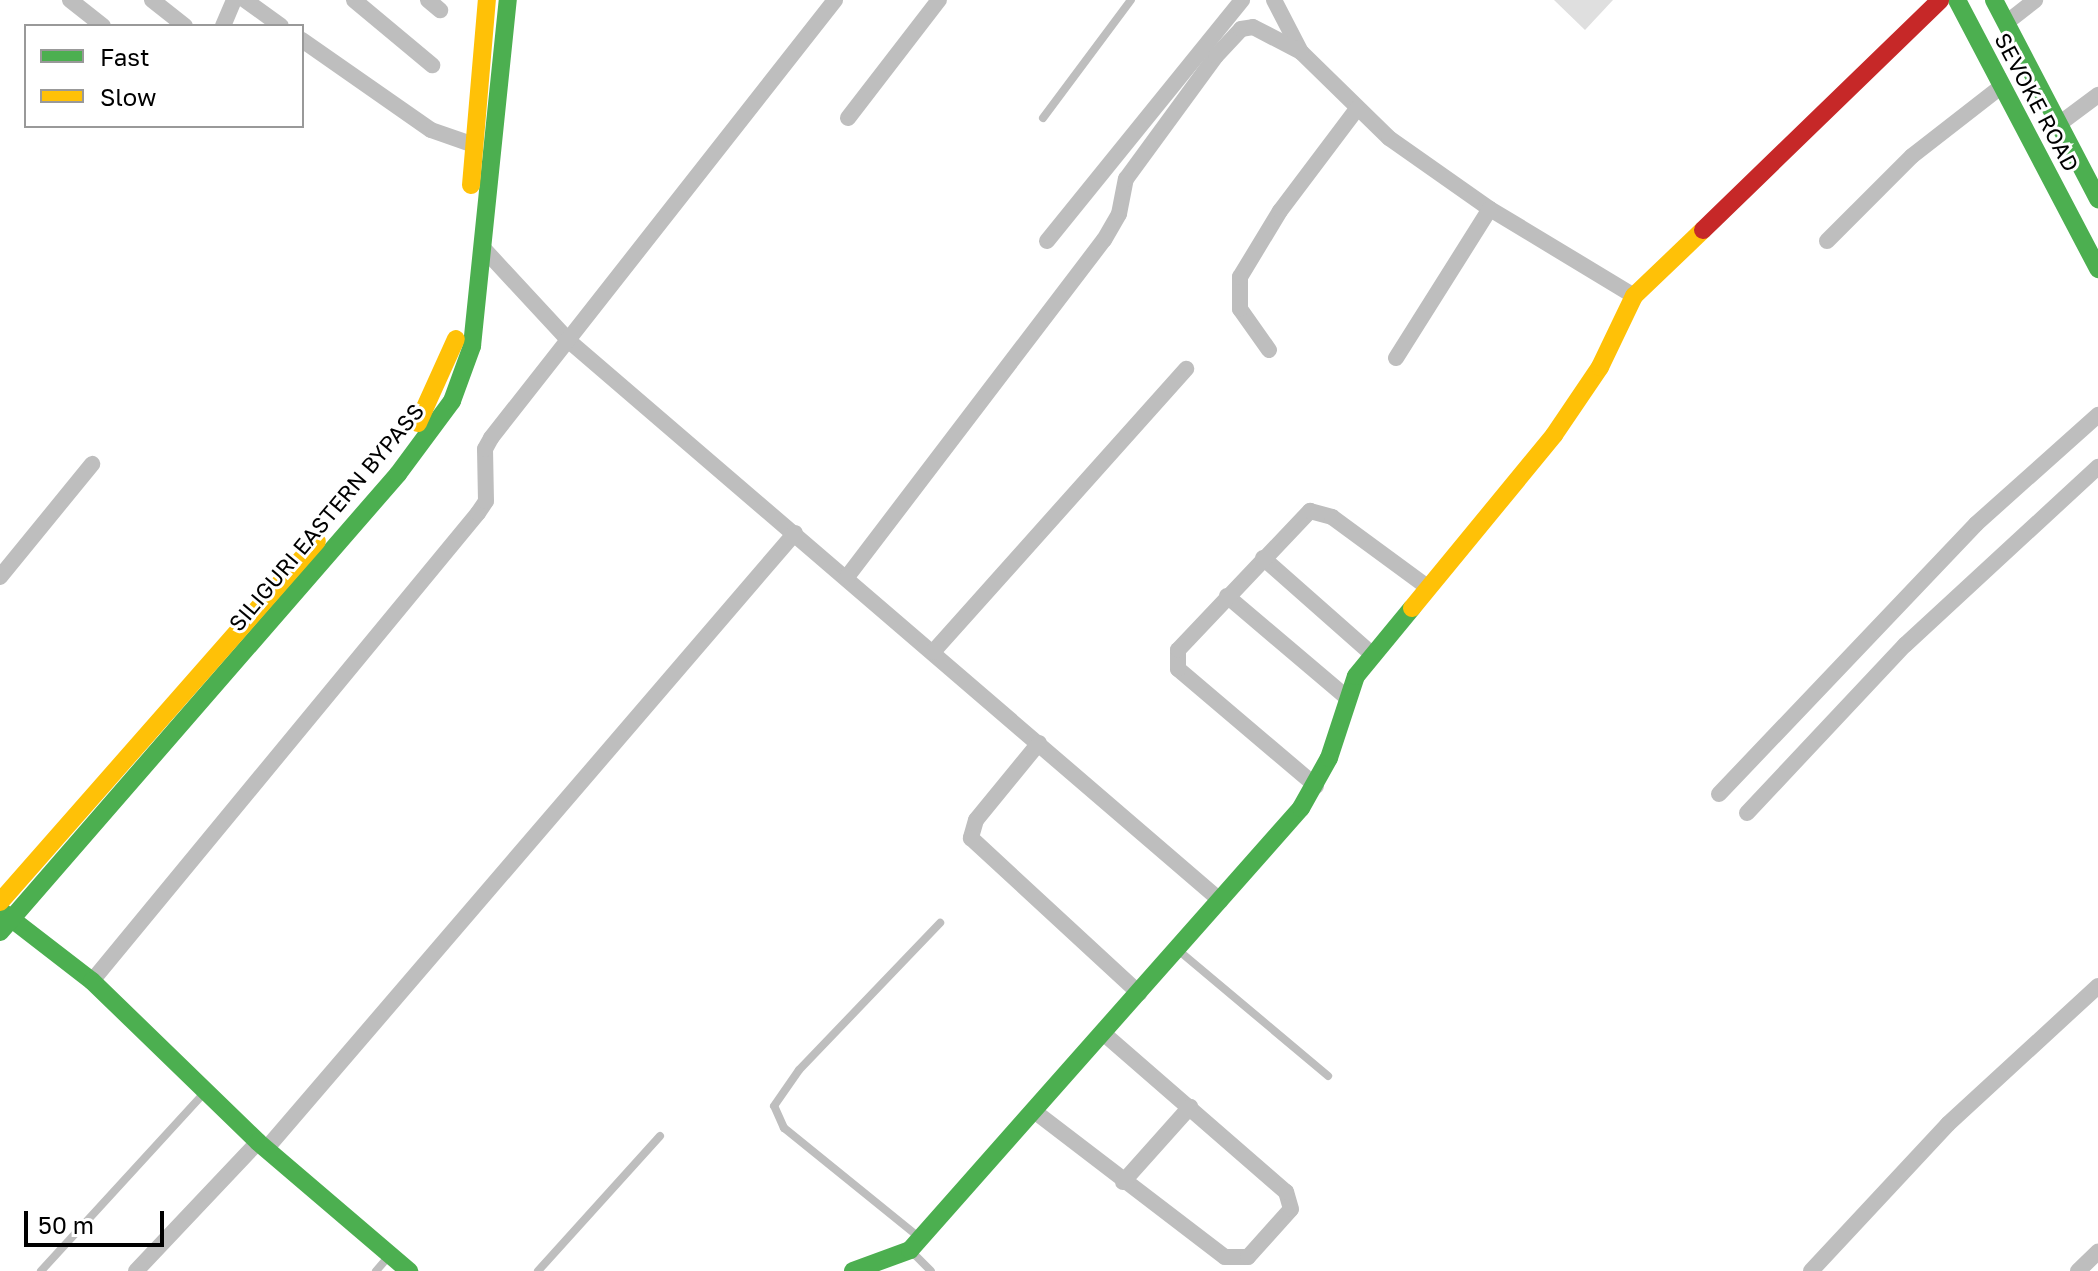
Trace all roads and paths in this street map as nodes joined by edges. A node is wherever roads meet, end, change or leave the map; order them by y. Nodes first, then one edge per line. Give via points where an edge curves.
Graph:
1 (70, 0) edge
2 (152, 0) edge
3 (234, 0) edge
4 (245, 0) edge
5 (354, 0) edge
6 (487, 0) edge
7 (508, 0) edge
8 (835, 0) edge
9 (939, 0) edge
10 (1131, 0) edge
11 (1242, 0) edge
12 (1274, 0) edge
13 (1940, 0) edge
14 (1957, 0) edge
15 (1994, 0) edge
16 (2035, 0) edge
17 (2006, 23) junction
18 (100, 24) edge
19 (182, 24) edge
20 (224, 24) edge
21 (278, 24) edge
22 (304, 41) edge
23 (1301, 52) junction
24 (432, 65) dead end
25 (2002, 86) junction
26 (2098, 95) edge
27 (1357, 109) junction
28 (848, 118) dead end
29 (1043, 118) dead end
30 (2059, 124) junction
31 (474, 145) junction
32 (2098, 199) edge
33 (1490, 209) junction
34 (1047, 241) dead end
35 (1827, 241) dead end
36 (483, 248) junction
37 (2098, 269) edge
38 (1634, 296) junction
39 (569, 341) junction
40 (1269, 350) dead end
41 (1396, 358) dead end
42 (1186, 369) dead end
43 (2098, 415) edge
44 (92, 464) dead end
45 (2098, 467) edge
46 (795, 533) junction
47 (1263, 558) junction
48 (0, 577) edge
49 (847, 577) junction
50 (1426, 586) junction
51 (1227, 596) junction
52 (933, 652) junction
53 (1372, 654) junction
54 (1346, 697) junction
55 (1039, 743) junction
56 (1316, 786) junction
57 (1719, 794) dead end
58 (1747, 813) dead end
59 (1221, 901) junction
60 (0, 902) edge
61 (4, 921) edge
62 (940, 923) dead end
63 (1177, 950) junction
64 (92, 981) junction
65 (2098, 986) edge
66 (1139, 993) junction
67 (1103, 1033) junction
68 (1328, 1076) dead end
69 (206, 1092) junction
70 (1190, 1107) junction
71 (1034, 1111) junction
72 (660, 1136) dead end
73 (262, 1146) junction
74 (1123, 1182) junction
75 (915, 1244) junction
76 (2098, 1252) edge
77 (390, 1255) junction
78 (41, 1271) edge
79 (136, 1271) edge
80 (376, 1271) edge
81 (409, 1271) edge
82 (538, 1271) edge
83 (853, 1271) edge
84 (931, 1271) edge
85 (1811, 1271) edge
86 (2078, 1271) edge

1 - 18 street
2 - 19 street
3 - 20 street
4 - 21 street
5 - 24 street
6 - 31 main road, SILIGURI EASTERN BYPASS
7 - 36 main road, SILIGURI EASTERN BYPASS
8 - 39 street
9 - 28 street
10 - 29 lane
11 - 34 street
12 - 23 street
13 - 38 main road
14 - 25 main road, SEVOKE ROAD
15 - 17 main road, SEVOKE ROAD
16 - 17 street
17 - 30 main road, SEVOKE ROAD
22 - 31 street via 431,130
23 - 27 street
23 - 49 street via 1253,27 1241,29 1216,56 1126,179 1119,214 1104,240
25 - 35 street via 1912,156
25 - 37 main road, SEVOKE ROAD
26 - 30 street
27 - 33 street
27 - 40 street via 1240,277 1240,309
30 - 32 main road, SEVOKE ROAD
31 - 60 main road, SILIGURI EASTERN BYPASS via 456,346 429,406
33 - 38 street
33 - 41 street
36 - 39 street
36 - 61 main road, SILIGURI EASTERN BYPASS via 472,346 463,378 434,428
38 - 50 main road via 1600,367 1562,424
39 - 46 street
39 - 64 street via 485,449 488,487 478,513
42 - 52 street
43 - 57 street via 1976,524
44 - 48 street
45 - 58 street via 1905,645
46 - 49 street
46 - 73 street
47 - 50 street via 1300,517 1321,511
47 - 51 street
47 - 53 street
49 - 52 street
50 - 53 main road
51 - 54 street
51 - 56 street via 1178,650 1174,663
52 - 55 street
53 - 54 main road
54 - 56 main road
55 - 59 street
55 - 66 street via 976,820 971,838
56 - 59 main road
59 - 63 main road
61 - 64 main road
62 - 75 lane via 799,1070 774,1106 784,1128
63 - 66 main road
63 - 68 lane
64 - 69 main road
65 - 85 street via 1948,1124
66 - 67 main road
67 - 70 street
67 - 71 main road
69 - 73 main road
69 - 78 lane
70 - 74 street
70 - 74 street via 1291,1198 1291,1209 1237,1262 1205,1246
71 - 74 street
71 - 75 main road
72 - 82 lane
73 - 77 main road
73 - 79 street
75 - 83 main road
75 - 84 lane
76 - 86 street
77 - 80 lane
77 - 81 main road

